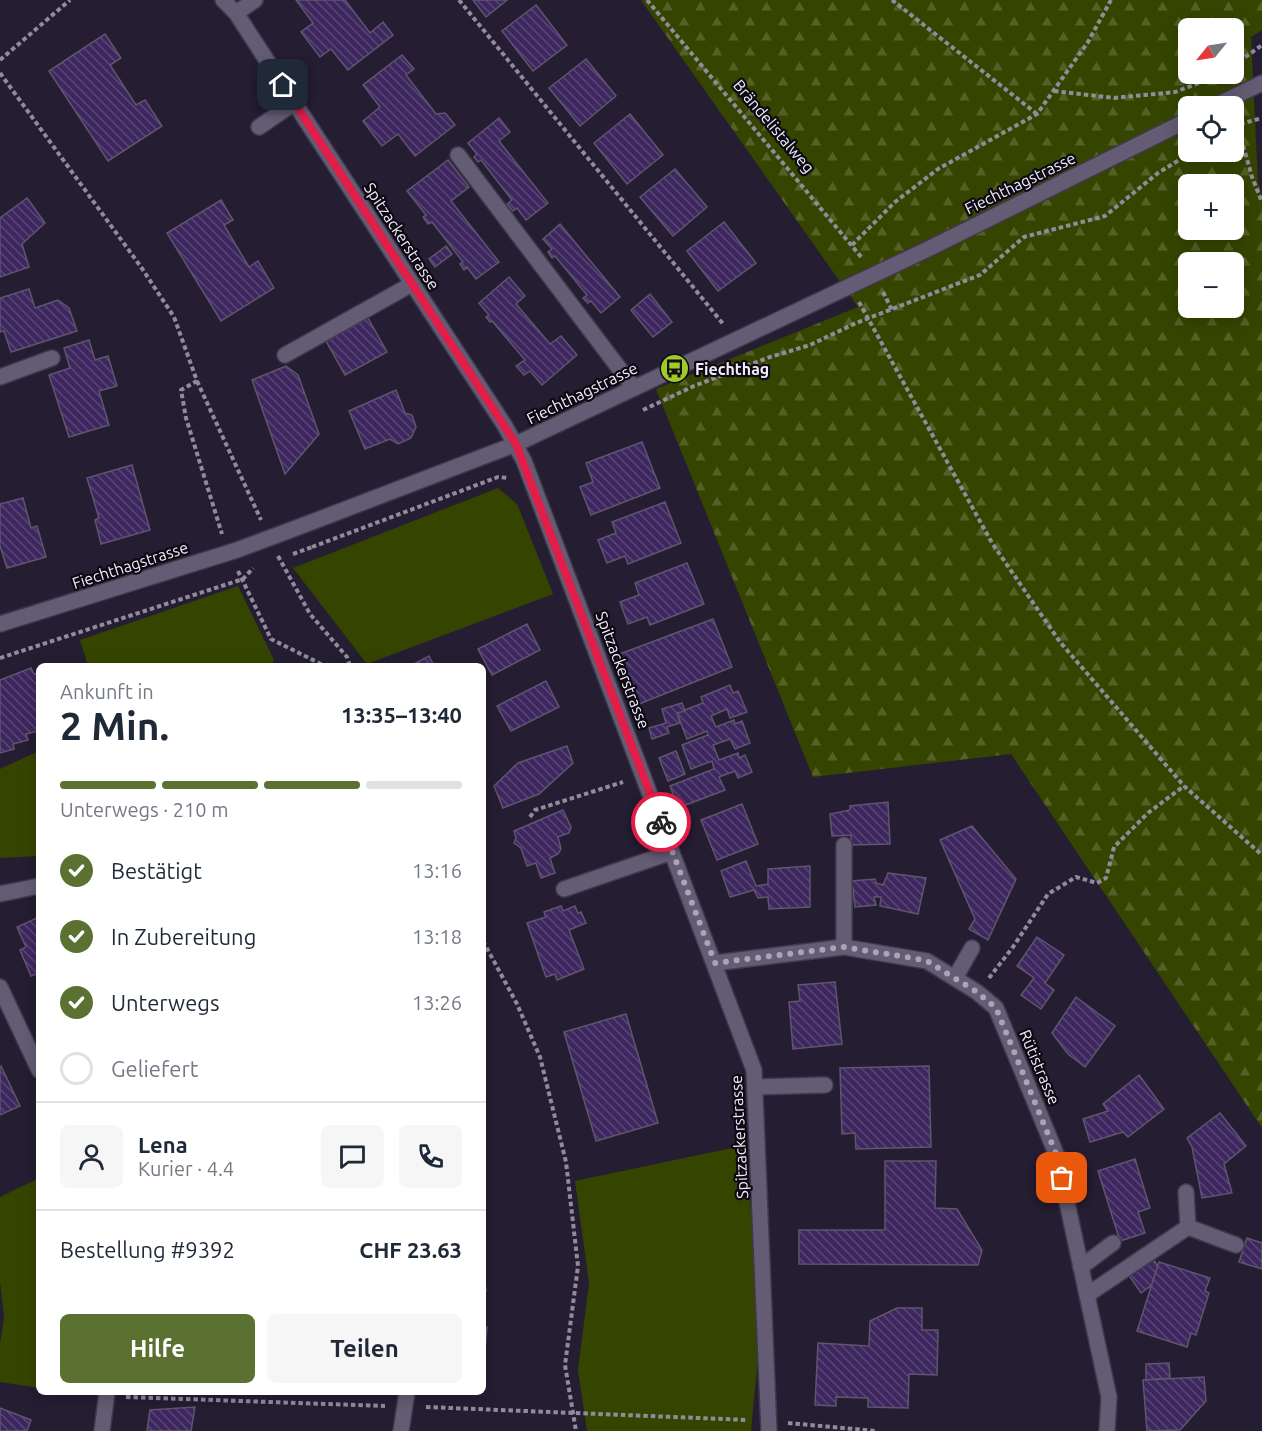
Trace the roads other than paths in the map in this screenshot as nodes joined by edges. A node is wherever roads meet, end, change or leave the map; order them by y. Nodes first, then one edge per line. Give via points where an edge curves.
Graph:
1 (223, 0) edge
2 (255, 0) edge
3 (236, 13) junction
4 (1262, 83) edge
5 (1235, 96) edge
6 (294, 103) junction
7 (1178, 125) edge
8 (259, 127) dead end
9 (458, 155) dead end
10 (412, 284) junction
11 (285, 355) dead end
12 (52, 358) dead end
13 (0, 376) edge
14 (634, 388) junction
15 (516, 444) junction
16 (0, 624) edge
17 (844, 844) dead end
18 (672, 852) junction
19 (36, 887) edge
20 (564, 889) dead end
21 (0, 894) edge
22 (844, 947) junction
23 (972, 948) dead end
24 (715, 963) junction
25 (955, 978) junction
26 (0, 987) edge
27 (36, 1064) edge
28 (825, 1085) dead end
29 (755, 1087) junction
30 (1186, 1192) dead end
31 (1188, 1227) junction
32 (1113, 1243) dead end
33 (1236, 1245) dead end
34 (1081, 1267) junction
35 (1087, 1295) junction
36 (107, 1395) edge
37 (406, 1399) edge
38 (769, 1426) edge
39 (102, 1431) edge
40 (401, 1431) edge
41 (1107, 1431) edge

1 - 3 street, Spitzackerstrasse
2 - 3 street
3 - 6 street, Spitzackerstrasse
4 - 5 street
6 - 8 street
6 - 10 street, Spitzackerstrasse
7 - 14 street, Fiechthagstrasse
9 - 14 street
10 - 11 street
10 - 15 street, Spitzackerstrasse
12 - 13 street
14 - 15 street, Fiechthagstrasse
15 - 16 street, Fiechthagstrasse, bridge via 304,525
15 - 18 street, Spitzackerstrasse
17 - 22 street
18 - 20 street
18 - 24 street, Spitzackerstrasse
19 - 21 street
22 - 24 street, Rütistrasse
22 - 25 street, Rütistrasse via 927,961
23 - 25 street
24 - 29 street, Spitzackerstrasse via 754,1070
25 - 34 street, Rütistrasse via 996,1008 1057,1156
26 - 27 street
28 - 29 street
29 - 38 street, Spitzackerstrasse
30 - 31 street
31 - 33 street
31 - 35 street
32 - 34 street
34 - 35 street, Rütistrasse
35 - 41 street, Rütistrasse via 1109,1396
36 - 39 street
37 - 40 street

